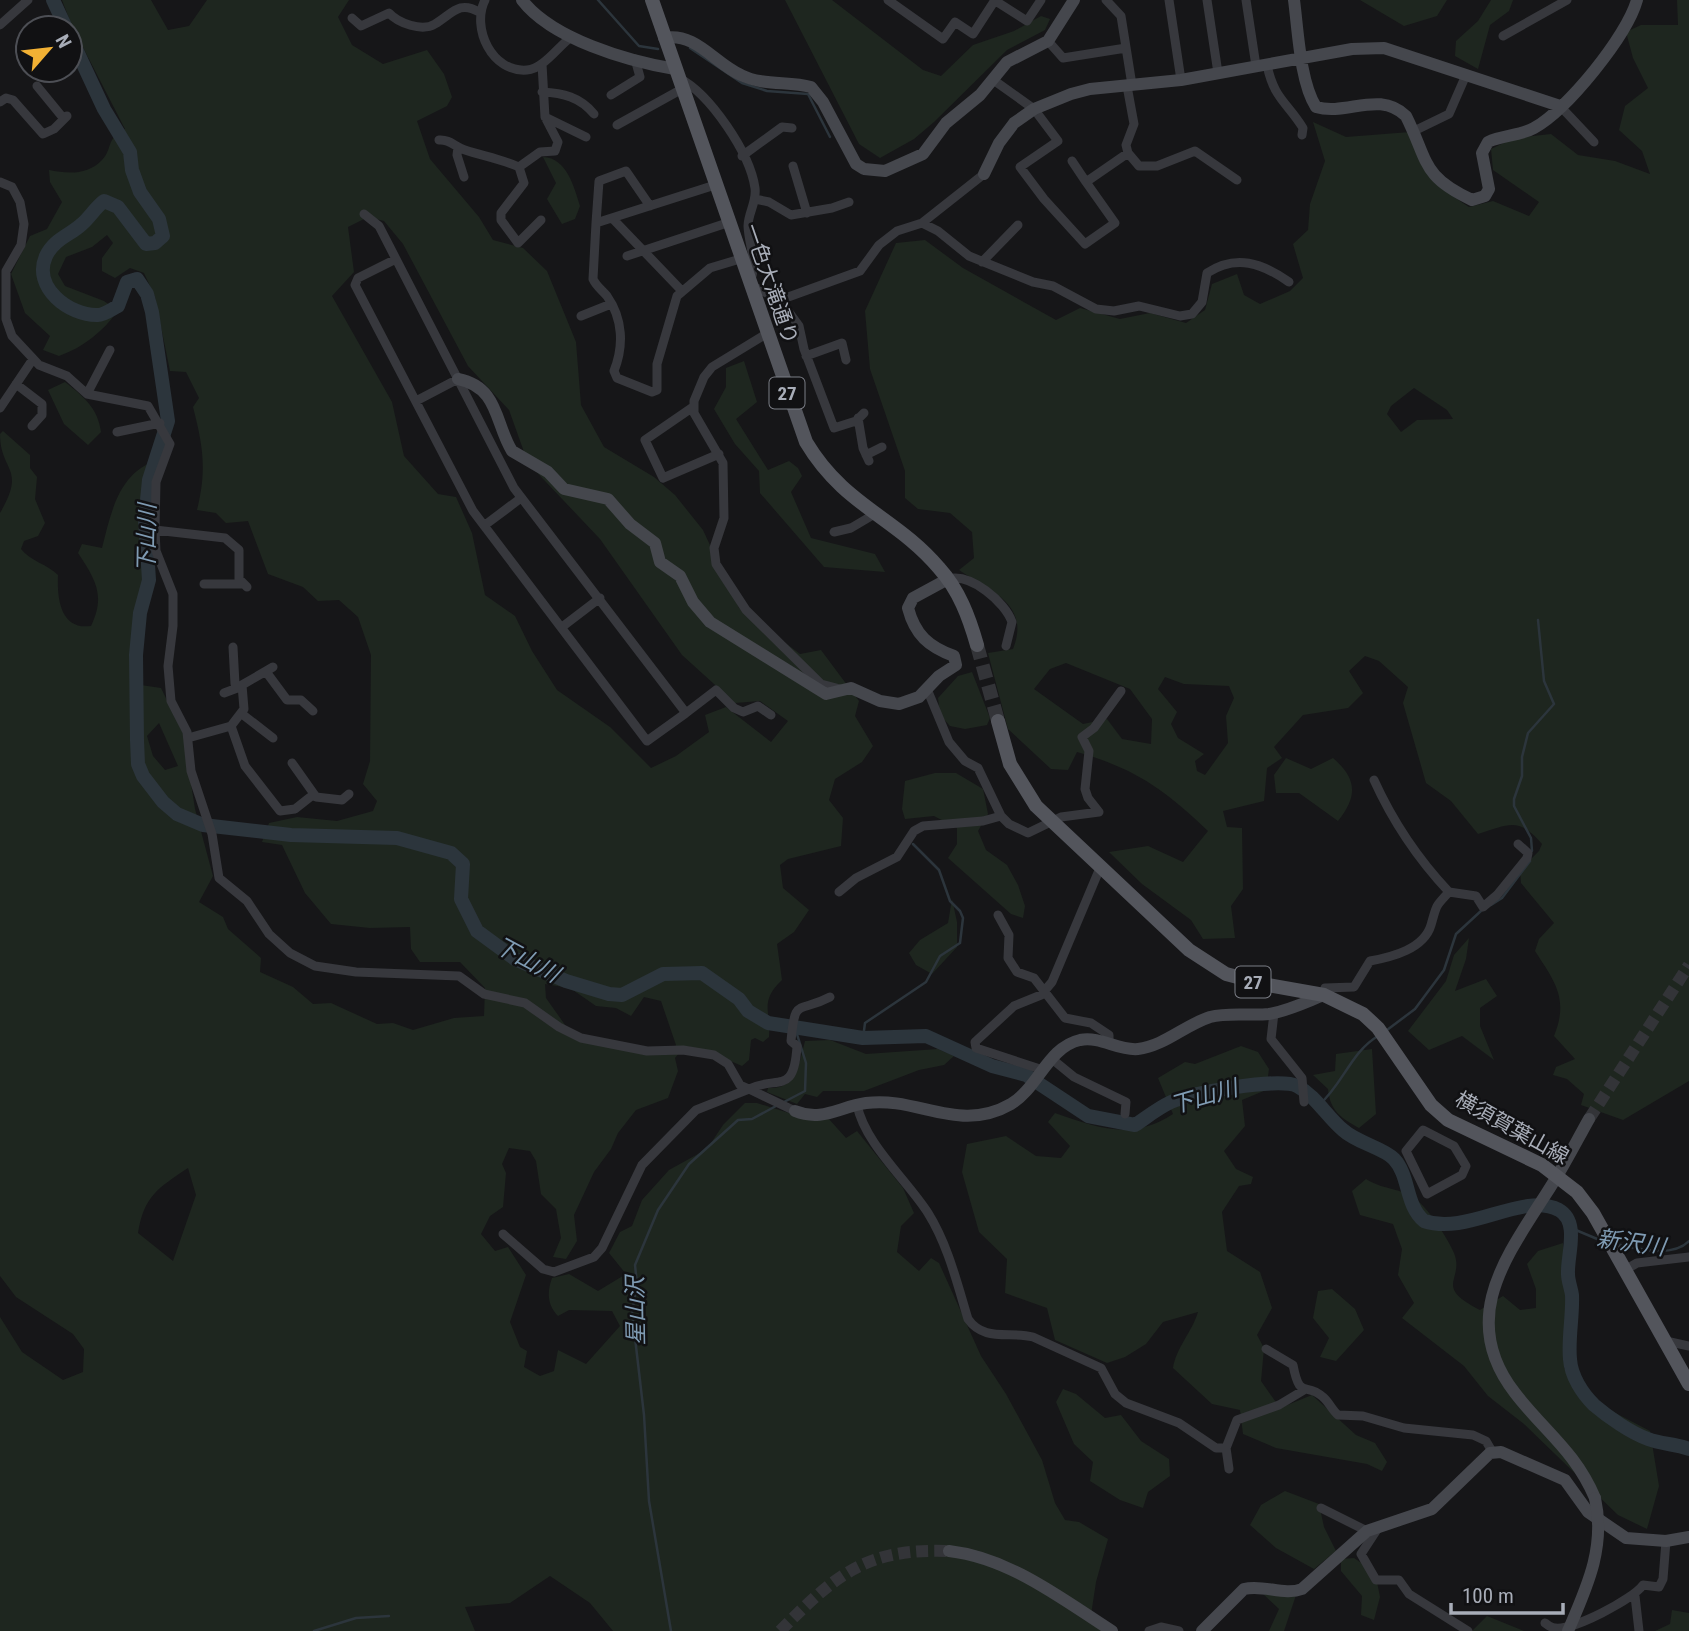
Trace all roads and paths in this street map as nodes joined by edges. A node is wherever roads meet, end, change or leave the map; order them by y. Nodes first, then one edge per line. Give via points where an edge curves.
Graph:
1 (28, 0) edge
2 (485, 0) edge
3 (522, 0) edge
4 (652, 0) edge
5 (888, 0) edge
6 (995, 0) edge
7 (1041, 0) edge
8 (1074, 0) edge
9 (1106, 0) edge
10 (1169, 0) edge
11 (1207, 0) edge
12 (1246, 0) edge
13 (1294, 0) edge
14 (1567, 0) edge
15 (1637, 0) edge
16 (480, 12) junction
17 (352, 18) dead end
18 (0, 25) edge
19 (1503, 36) dead end
20 (570, 38) junction
21 (664, 38) junction
22 (1048, 41) junction
23 (1126, 48) junction
24 (1303, 58) junction
25 (635, 59) junction
26 (542, 64) junction
27 (1261, 66) junction
28 (1218, 73) junction
29 (1466, 75) junction
30 (678, 78) junction
31 (992, 79) junction
32 (1181, 80) junction
33 (37, 86) dead end
34 (1130, 86) junction
35 (542, 92) junction
36 (611, 94) dead end
37 (0, 102) edge
38 (1559, 106) junction
39 (1034, 109) junction
40 (594, 114) dead end
41 (545, 117) junction
42 (617, 125) dead end
43 (792, 128) dead end
44 (1414, 131) junction
45 (1301, 135) dead end
46 (586, 137) dead end
47 (439, 139) dead end
48 (1594, 142) dead end
49 (458, 146) junction
50 (1128, 153) junction
51 (742, 156) junction
52 (1072, 161) dead end
53 (793, 166) dead end
54 (519, 167) junction
55 (984, 174) joint
56 (464, 177) dead end
57 (1237, 180) dead end
58 (0, 182) edge
59 (1086, 182) junction
60 (715, 185) junction
61 (755, 199) junction
62 (849, 202) dead end
63 (650, 206) junction
64 (807, 213) junction
65 (364, 214) dead end
66 (612, 218) junction
67 (541, 220) dead end
68 (596, 223) junction
69 (727, 223) junction
70 (922, 223) junction
71 (1018, 225) dead end
72 (643, 251) junction
73 (627, 256) dead end
74 (396, 259) junction
75 (740, 259) junction
76 (982, 262) junction
77 (4, 268) edge
78 (1207, 272) junction
79 (1196, 273) dead end
80 (1289, 282) dead end
81 (749, 284) junction
82 (681, 290) junction
83 (780, 300) junction
84 (611, 304) junction
85 (581, 316) dead end
86 (766, 334) junction
87 (110, 349) dead end
88 (806, 356) junction
89 (33, 359) junction
90 (846, 360) dead end
91 (458, 379) junction
92 (16, 384) junction
93 (87, 394) junction
94 (416, 401) junction
95 (693, 407) junction
96 (0, 408) edge
97 (161, 425) junction
98 (32, 426) dead end
99 (117, 432) dead end
100 (882, 447) dead end
101 (719, 454) junction
102 (522, 498) junction
103 (873, 514) junction
104 (485, 525) junction
105 (155, 530) junction
106 (834, 532) dead end
107 (948, 579) junction
108 (204, 583) dead end
109 (600, 598) junction
110 (562, 626) junction
111 (977, 645) tunnel mouth
112 (1006, 646) dead end
113 (233, 647) dead end
114 (241, 688) junction
115 (928, 689) junction
116 (844, 690) junction
117 (1121, 691) dead end
118 (223, 693) dead end
119 (313, 711) dead end
120 (685, 713) junction
121 (242, 714) junction
122 (771, 715) dead end
123 (998, 721) tunnel mouth
124 (231, 726) junction
125 (188, 738) junction
126 (273, 738) dead end
127 (292, 763) dead end
128 (1374, 780) dead end
129 (314, 794) junction
130 (349, 794) dead end
131 (1001, 816) junction
132 (1051, 822) junction
133 (1518, 844) dead end
134 (1100, 868) junction
135 (839, 892) dead end
136 (1450, 892) junction
137 (998, 915) dead end
138 (1043, 992) junction
139 (1324, 995) junction
140 (830, 997) dead end
141 (1274, 1013) junction
142 (1109, 1044) junction
143 (1052, 1059) junction
144 (1042, 1072) junction
145 (752, 1091) junction
146 (1304, 1102) dead end
147 (857, 1105) junction
148 (794, 1111) joint
149 (1125, 1114) dead end
150 (1589, 1119) tunnel mouth
151 (1462, 1126) junction
152 (1454, 1146) junction
153 (1553, 1182) junction
154 (503, 1234) dead end
155 (1689, 1257) edge
156 (1625, 1270) junction
157 (1666, 1341) junction
158 (1689, 1346) edge
159 (1266, 1349) dead end
160 (1689, 1384) edge
161 (1304, 1390) junction
162 (1226, 1448) junction
163 (1493, 1453) junction
164 (1229, 1469) dead end
165 (1321, 1508) dead end
166 (1373, 1529) junction
167 (1689, 1537) edge
168 (1666, 1541) junction
169 (949, 1551) tunnel mouth
170 (1635, 1596) junction
171 (1545, 1623) dead end
172 (1576, 1629) edge
173 (1112, 1631) edge
174 (1149, 1631) edge
175 (1179, 1631) edge
176 (1202, 1631) edge
177 (1468, 1631) edge
178 (1639, 1631) edge

1 - 18 street
2 - 16 street
3 - 20 street via 541,20
4 - 21 main road, 一色大滝通り / 27
5 - 6 street via 943,39 955,22 972,34
6 - 7 street via 1027,22
8 - 22 street
9 - 23 street via 1121,16
10 - 32 street
11 - 28 street
12 - 27 street
13 - 24 street
14 - 19 street
15 - 38 street via 1604,59
16 - 17 street via 470,6 458,7 430,25 401,24 385,13 370,25 362,26
16 - 26 street via 481,33 498,59 526,71
20 - 25 street
20 - 26 street
21 - 30 main road, 一色大滝通り / 27
21 - 31 street via 693,41 751,79 811,87 849,156 871,171 903,165 923,154 946,123
22 - 23 street via 1063,58
22 - 31 street via 1007,62
23 - 34 street
24 - 27 street
24 - 29 street via 1377,47
24 - 44 street via 1316,107 1390,104 1406,116
25 - 30 street
25 - 36 street via 640,76
26 - 35 street
27 - 28 street
27 - 45 street via 1303,128
28 - 32 street
29 - 38 street
29 - 44 street via 1448,114
30 - 42 street
30 - 51 street via 711,105
30 - 60 main road, 一色大滝通り / 27
31 - 39 street
32 - 34 street
33 - 37 street via 65,117 43,134 13,100
34 - 39 street via 1090,89
34 - 50 street via 1134,124 1126,145
35 - 40 street via 561,93 584,103
35 - 41 street
38 - 44 street via 1536,127 1488,142 1482,153 1489,189 1478,200 1439,183
38 - 48 street
39 - 55 street via 1006,131
39 - 59 street via 1058,141 1020,167 1086,244 1115,223
41 - 46 street
41 - 54 street via 558,142 555,151 540,152
43 - 51 street via 782,127
47 - 49 street
49 - 54 street
49 - 56 street
50 - 57 street via 1139,166 1157,166 1195,151
50 - 59 street
51 - 61 street
52 - 59 street
53 - 64 street
54 - 67 street via 524,183 501,219 518,243
55 - 70 street
58 - 77 street via 12,187 24,224 21,245
60 - 63 street
60 - 69 main road, 一色大滝通り / 27
61 - 64 street via 791,215
61 - 81 street via 748,220 755,270
62 - 64 street
63 - 66 street
63 - 68 street via 626,171 599,181
65 - 74 street via 379,226
66 - 68 street
66 - 72 street
68 - 84 street via 593,279
69 - 72 street
69 - 75 main road, 一色大滝通り / 27
70 - 76 street via 960,252
70 - 83 street via 897,231 879,245 860,271
71 - 76 street
72 - 73 street
72 - 82 street
74 - 91 street
74 - 94 street via 358,278 355,285
75 - 81 main road, 一色大滝通り / 27
75 - 82 street via 710,268
76 - 78 street via 1053,286 1096,309 1139,306 1180,316 1198,309
77 - 89 street via 6,319 12,336
78 - 79 street
78 - 80 street via 1226,263 1254,263
81 - 83 street
81 - 86 main road, 一色大滝通り / 27
82 - 84 street via 673,303 657,363 658,386 652,392 617,378 614,371 622,338
83 - 88 street via 799,326
84 - 85 street
86 - 95 street via 712,367
86 - 103 main road, 一色大滝通り / 27 via 811,451 829,476
87 - 93 street
88 - 90 street via 842,343
88 - 100 street via 834,428 861,416 867,458
89 - 92 street
89 - 93 street via 66,376
91 - 94 street
91 - 102 street
91 - 116 street via 468,381 491,401 516,455 542,467 564,489 608,499 650,538 660,562 680,576 710,622 819,691
92 - 96 street
92 - 98 street via 42,404 42,415
93 - 97 street via 145,405
94 - 104 street via 473,511
95 - 101 street
95 - 101 street via 645,440 663,478
97 - 99 street
97 - 105 street via 170,444 156,482
101 - 116 street via 724,518 714,548 716,564 746,610 813,677
102 - 104 street
102 - 109 street
103 - 106 street
103 - 107 main road, 一色大滝通り / 27 via 926,554
104 - 110 street
105 - 108 street via 230,540 239,551 244,585
105 - 125 street via 156,551 173,594 168,666 171,701
107 - 111 main road, 一色大滝通り / 27
107 - 112 street via 974,584 1003,605 1012,622
107 - 115 street via 913,598 908,608 923,641 957,658 956,666
109 - 110 street
109 - 120 street
110 - 120 street via 647,741
113 - 114 street via 235,684
114 - 118 street
114 - 119 street via 270,670 287,700 300,700
114 - 121 street
115 - 116 street via 899,704 856,689
115 - 131 street via 949,742 978,768
117 - 132 street via 1082,737 1088,751 1085,789 1099,812
120 - 122 street via 716,690 734,708 743,712 758,706
121 - 124 street
121 - 126 street
123 - 132 main road, 横須賀葉山線 / 27 via 1016,777
124 - 125 street
124 - 129 street via 245,766 280,811 295,809
125 - 145 street via 191,771 212,834 219,878 247,901 269,934 301,960 356,972 459,976 484,994 525,1003 581,1038 647,1051 714,1055 728,1064 740,1085
127 - 129 street
128 - 136 street via 1389,814 1425,866
129 - 130 street via 342,800
131 - 132 street via 1028,833
131 - 135 street via 922,826 897,857
132 - 134 main road, 横須賀葉山線 / 27
133 - 136 street via 1528,853 1527,858 1483,907 1476,896
134 - 138 street via 1052,982
134 - 139 main road, 横須賀葉山線 / 27 via 1189,950 1215,967 1246,980
136 - 139 street via 1433,910 1424,938 1395,957 1370,961 1354,987 1325,988
137 - 138 street via 1009,935 1012,965 1034,978
138 - 142 street via 1065,1018 1091,1023 1109,1035
138 - 144 street via 1014,1006 974,1045
139 - 141 street
139 - 151 main road, 横須賀葉山線 / 27 via 1363,1014 1378,1028 1425,1099
140 - 145 street via 799,1007 791,1041 797,1046 796,1064 789,1077
141 - 142 street via 1214,1016 1140,1049
141 - 146 street via 1271,1039 1303,1078
142 - 143 street via 1081,1040 1065,1046
143 - 144 street
143 - 149 street via 1074,1077 1126,1102
144 - 147 street via 1006,1107 962,1117 900,1104
145 - 148 street
145 - 154 street via 696,1110 642,1165 594,1256 554,1272 542,1269
147 - 148 street via 822,1116
147 - 162 street via 859,1117 942,1237 975,1329 990,1335 1033,1337 1101,1368 1115,1394 1126,1403 1179,1423 1216,1448
150 - 153 street
151 - 152 street
151 - 153 main road, 横須賀葉山線 / 27 via 1542,1165
152 - 152 street via 1423,1130 1406,1151 1427,1194 1462,1175 1465,1166
153 - 156 main road, 横須賀葉山線 / 27 via 1577,1192
153 - 172 street, bridge via 1500,1270 1488,1310 1492,1350 1514,1391 1573,1455 1595,1499 1600,1518 1597,1553
155 - 156 street via 1637,1263
156 - 157 main road, 横須賀葉山線 / 27
157 - 158 street
157 - 160 main road, 横須賀葉山線 / 27
159 - 161 street via 1293,1365 1296,1381
161 - 162 street via 1237,1420
161 - 163 street via 1322,1396 1338,1415 1473,1435 1486,1441
162 - 164 street
163 - 166 street via 1432,1509
163 - 168 street via 1502,1452 1564,1480 1588,1512 1615,1534
165 - 166 street
166 - 176 street via 1302,1589 1244,1589
166 - 177 street via 1360,1554 1376,1580 1399,1580 1409,1594
167 - 168 street
168 - 170 street via 1659,1587 1643,1585
169 - 173 street via 990,1560 1027,1577
170 - 172 street
170 - 178 street
171 - 172 street via 1555,1629
174 - 175 street via 1161,1627

